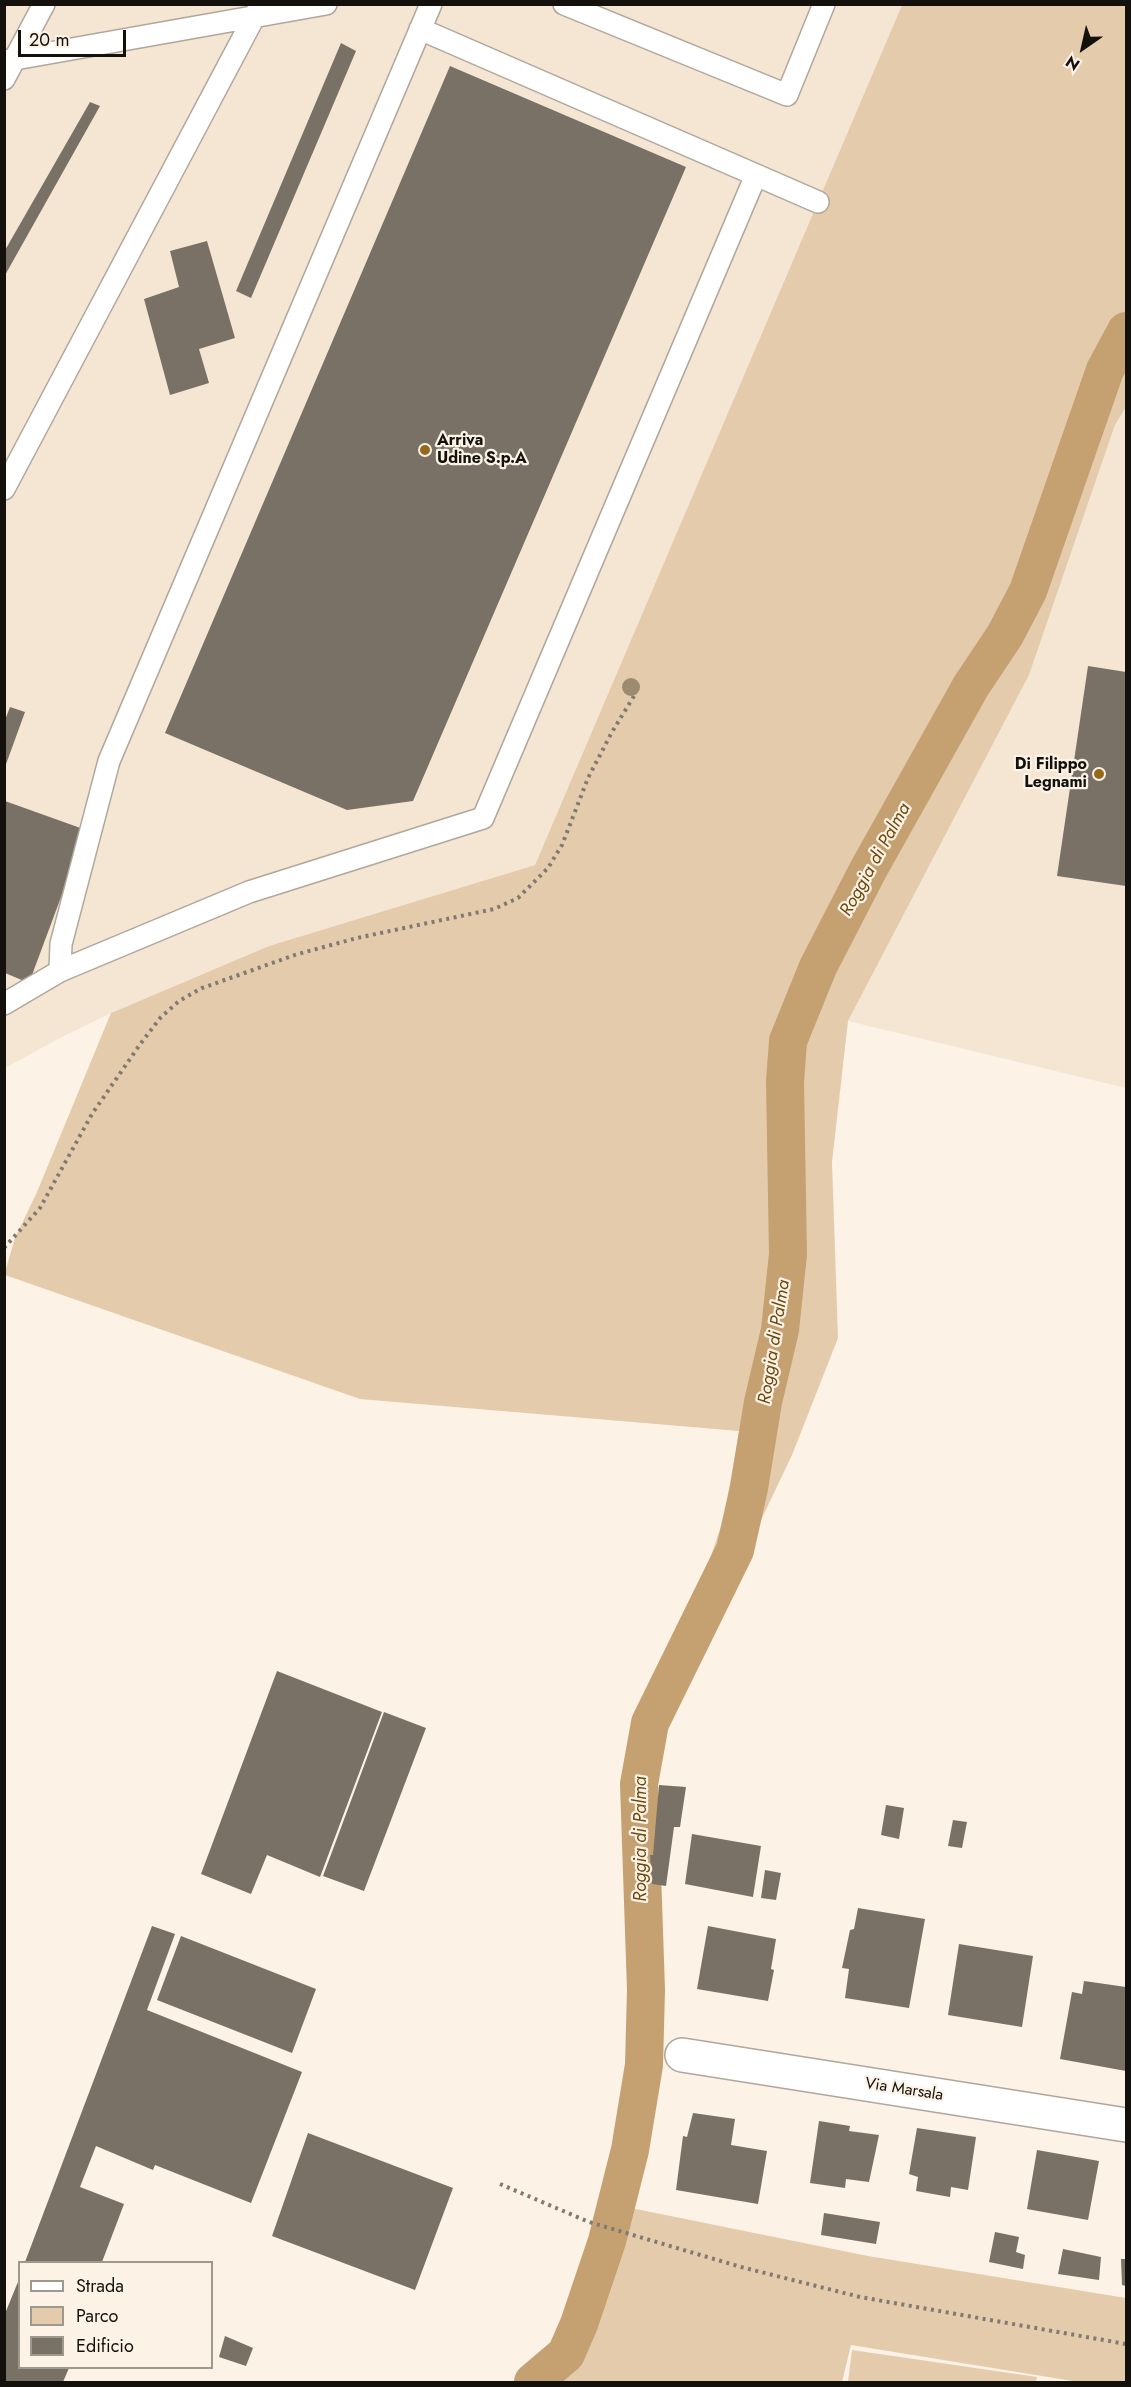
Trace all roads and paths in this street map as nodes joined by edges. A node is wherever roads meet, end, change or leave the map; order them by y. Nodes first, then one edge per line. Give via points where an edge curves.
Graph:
1 (44, 4) edge
2 (326, 4) edge
3 (431, 4) edge
4 (564, 4) edge
5 (824, 4) edge
6 (257, 12) edge
7 (420, 29) junction
8 (10, 60) edge
9 (4, 79) edge
10 (756, 175) junction
11 (818, 202) dead end
12 (4, 489) edge
13 (634, 696) dead end
14 (60, 971) junction
15 (4, 1004) edge
16 (4, 1248) edge
17 (682, 2055) dead end
18 (1126, 2125) edge
19 (500, 2184) dead end
20 (1126, 2344) edge

1 - 8 lane
2 - 6 lane
3 - 7 lane
4 - 5 lane via 787,94
6 - 8 lane
6 - 12 lane
7 - 10 lane
7 - 14 lane via 109,760 61,944
8 - 9 lane
10 - 11 lane
10 - 14 lane via 483,818 249,892
13 - 16 path via 588,778 562,845 548,868 518,898 494,909 298,954 202,988 179,1001 141,1043 92,1114 40,1208
14 - 15 lane
17 - 18 street, Via Marsala
19 - 20 path via 589,2222 741,2267 860,2297

